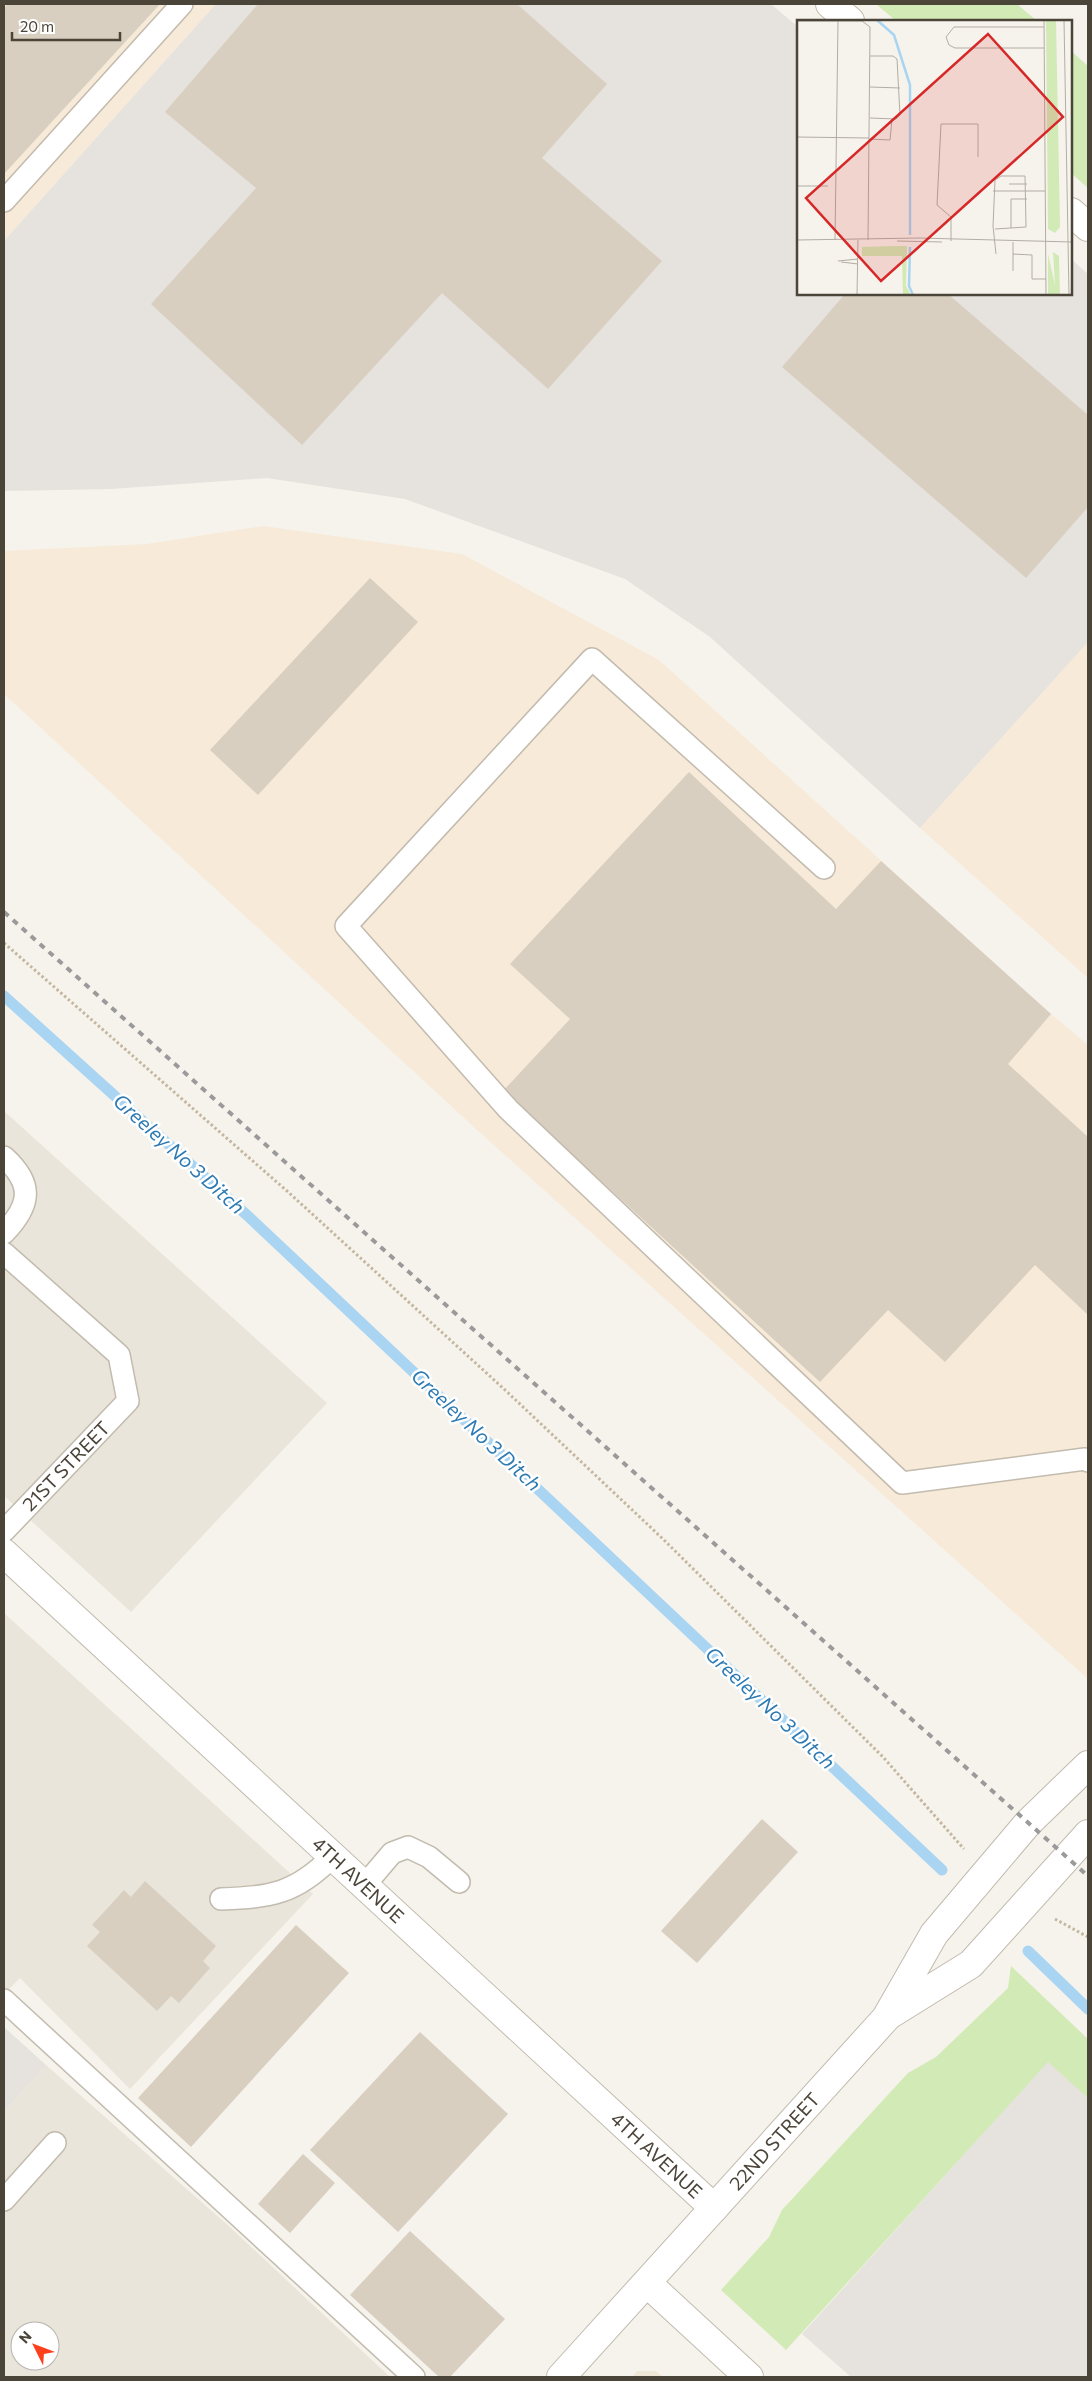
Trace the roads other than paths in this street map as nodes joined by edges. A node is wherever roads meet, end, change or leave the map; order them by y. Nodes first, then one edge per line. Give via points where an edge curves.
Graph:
1 (182, 4) edge
2 (830, 4) edge
3 (849, 20) edge
4 (4, 202) edge
5 (1072, 213) edge
6 (1088, 227) edge
7 (824, 868) dead end
8 (4, 1157) edge
9 (4, 1233) edge
10 (4, 1253) edge
11 (1088, 1461) edge
12 (4, 1531) edge
13 (4, 1553) edge
14 (1088, 1765) edge
15 (1088, 1834) edge
16 (332, 1856) junction
17 (458, 1882) dead end
18 (364, 1886) junction
19 (221, 1898) dead end
20 (4, 2000) edge
21 (886, 2018) junction
22 (55, 2143) dead end
23 (4, 2200) edge
24 (714, 2208) junction
25 (647, 2283) junction
26 (414, 2377) edge
27 (561, 2377) edge
28 (749, 2377) edge

1 - 4 lane
2 - 3 street
5 - 6 street
7 - 11 lane via 592,659 346,926 508,1109 902,1483 1085,1458
8 - 9 lane via 25,1183 26,1200 18,1218
10 - 12 lane, 21ST STREET via 118,1355 128,1401
13 - 16 street, 4TH AVENUE
14 - 21 street, 22ND STREET via 1028,1823 934,1934
15 - 21 street, 22ND STREET via 971,1964
16 - 18 street, 4TH AVENUE
16 - 19 lane via 313,1876 284,1891 256,1898
17 - 18 lane via 429,1857 408,1847 392,1853
18 - 24 street, 4TH AVENUE
20 - 26 lane
21 - 24 street, 22ND STREET
22 - 23 lane
24 - 25 street, 22ND STREET
25 - 27 street, 22ND STREET
25 - 28 street

